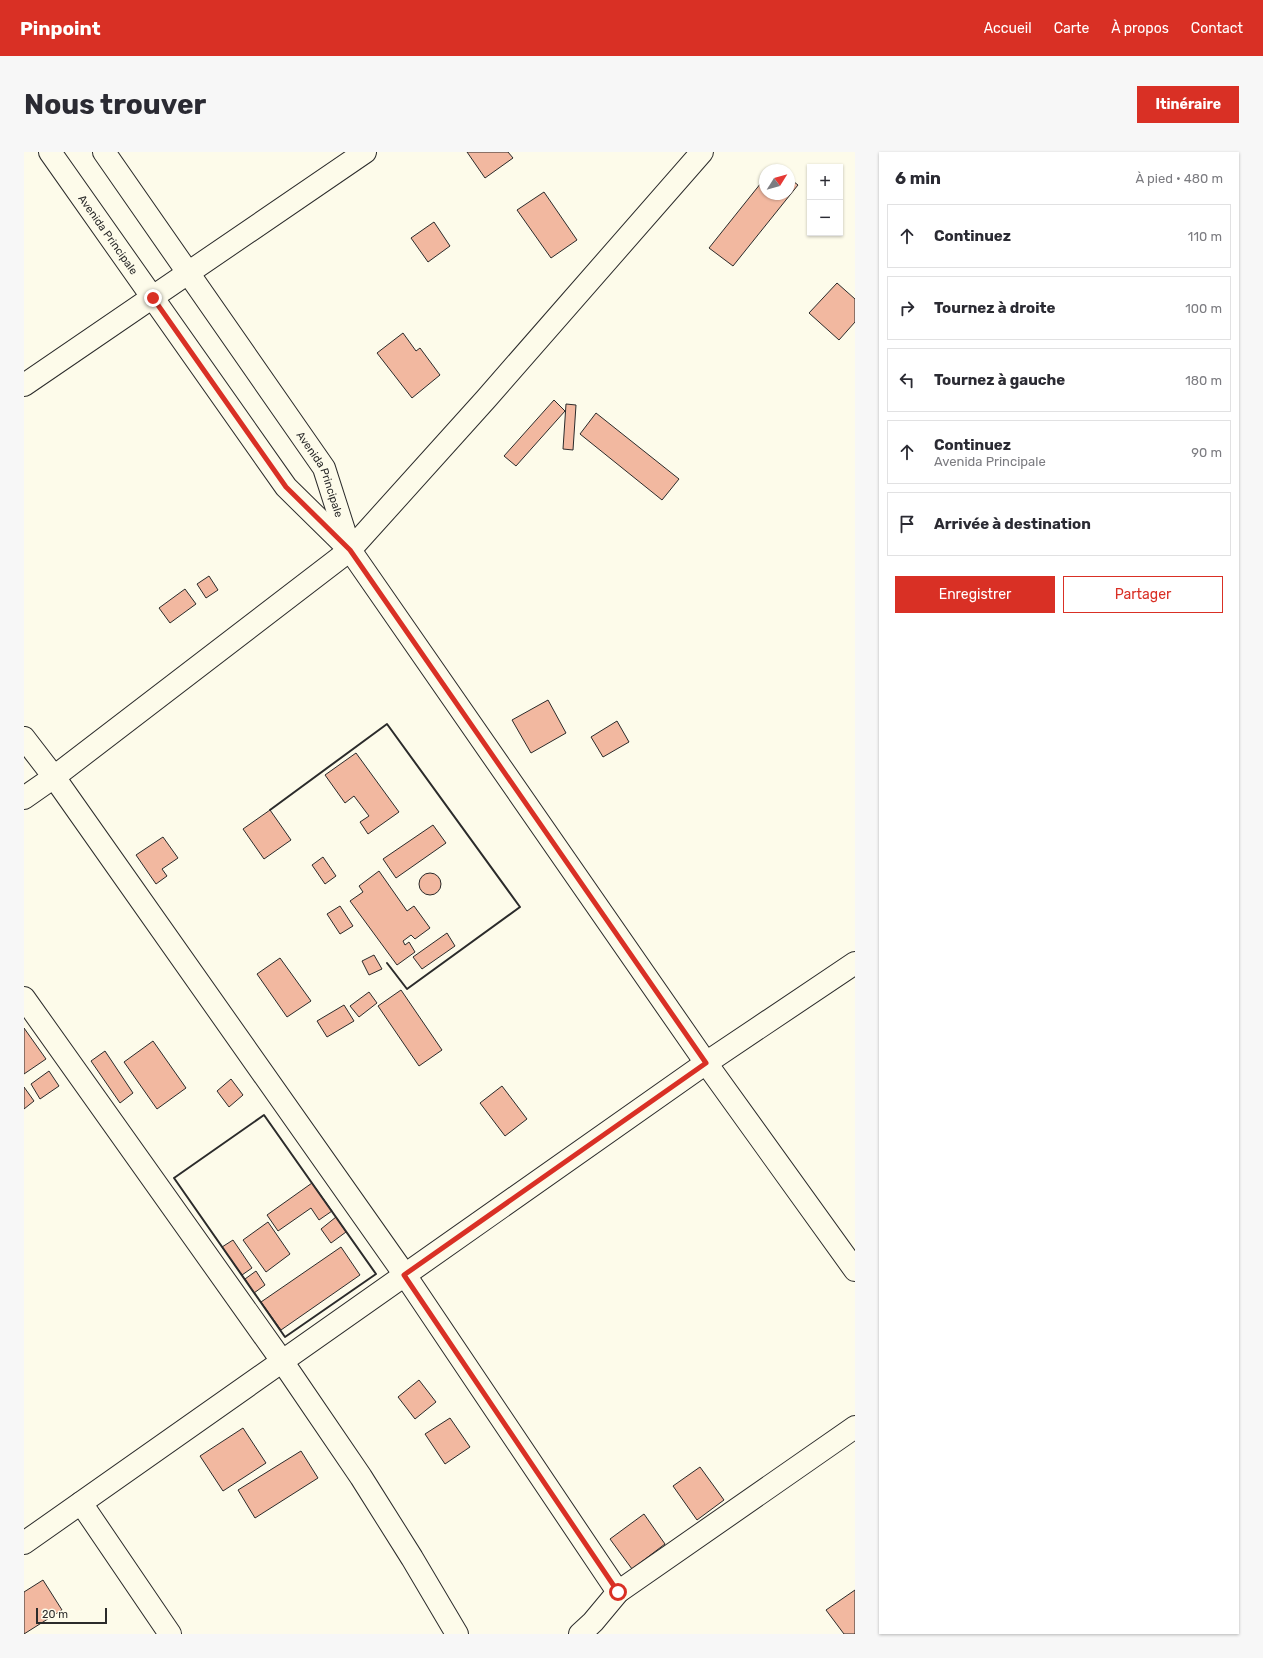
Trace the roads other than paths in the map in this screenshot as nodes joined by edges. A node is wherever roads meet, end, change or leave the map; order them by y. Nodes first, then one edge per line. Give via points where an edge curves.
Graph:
1 (50, 152) edge
2 (104, 152) edge
3 (365, 152) edge
4 (702, 152) edge
5 (188, 274) junction
6 (153, 298) junction
7 (24, 385) edge
8 (350, 550) junction
9 (24, 738) edge
10 (54, 777) junction
11 (24, 798) edge
12 (855, 963) edge
13 (24, 998) edge
14 (706, 1063) junction
15 (855, 1270) edge
16 (404, 1275) junction
17 (282, 1361) junction
18 (855, 1427) edge
19 (81, 1503) junction
20 (24, 1543) edge
21 (618, 1592) junction
22 (170, 1634) edge
23 (457, 1634) edge
24 (580, 1634) edge

1 - 6 main road, Avenida Principale
2 - 5 main road, Avenida Principale
3 - 5 main road
4 - 8 main road
5 - 6 main road
5 - 8 main road, Avenida Principale via 324,468
6 - 7 main road
6 - 8 main road, Avenida Principale via 286,487
8 - 10 main road
8 - 14 main road
9 - 10 main road
10 - 11 main road
10 - 16 main road
12 - 14 main road
13 - 17 main road
14 - 15 main road
14 - 16 main road
16 - 17 main road
16 - 21 main road
17 - 19 main road
17 - 23 main road via 361,1477
18 - 21 main road
19 - 20 main road
19 - 22 main road
21 - 24 main road

